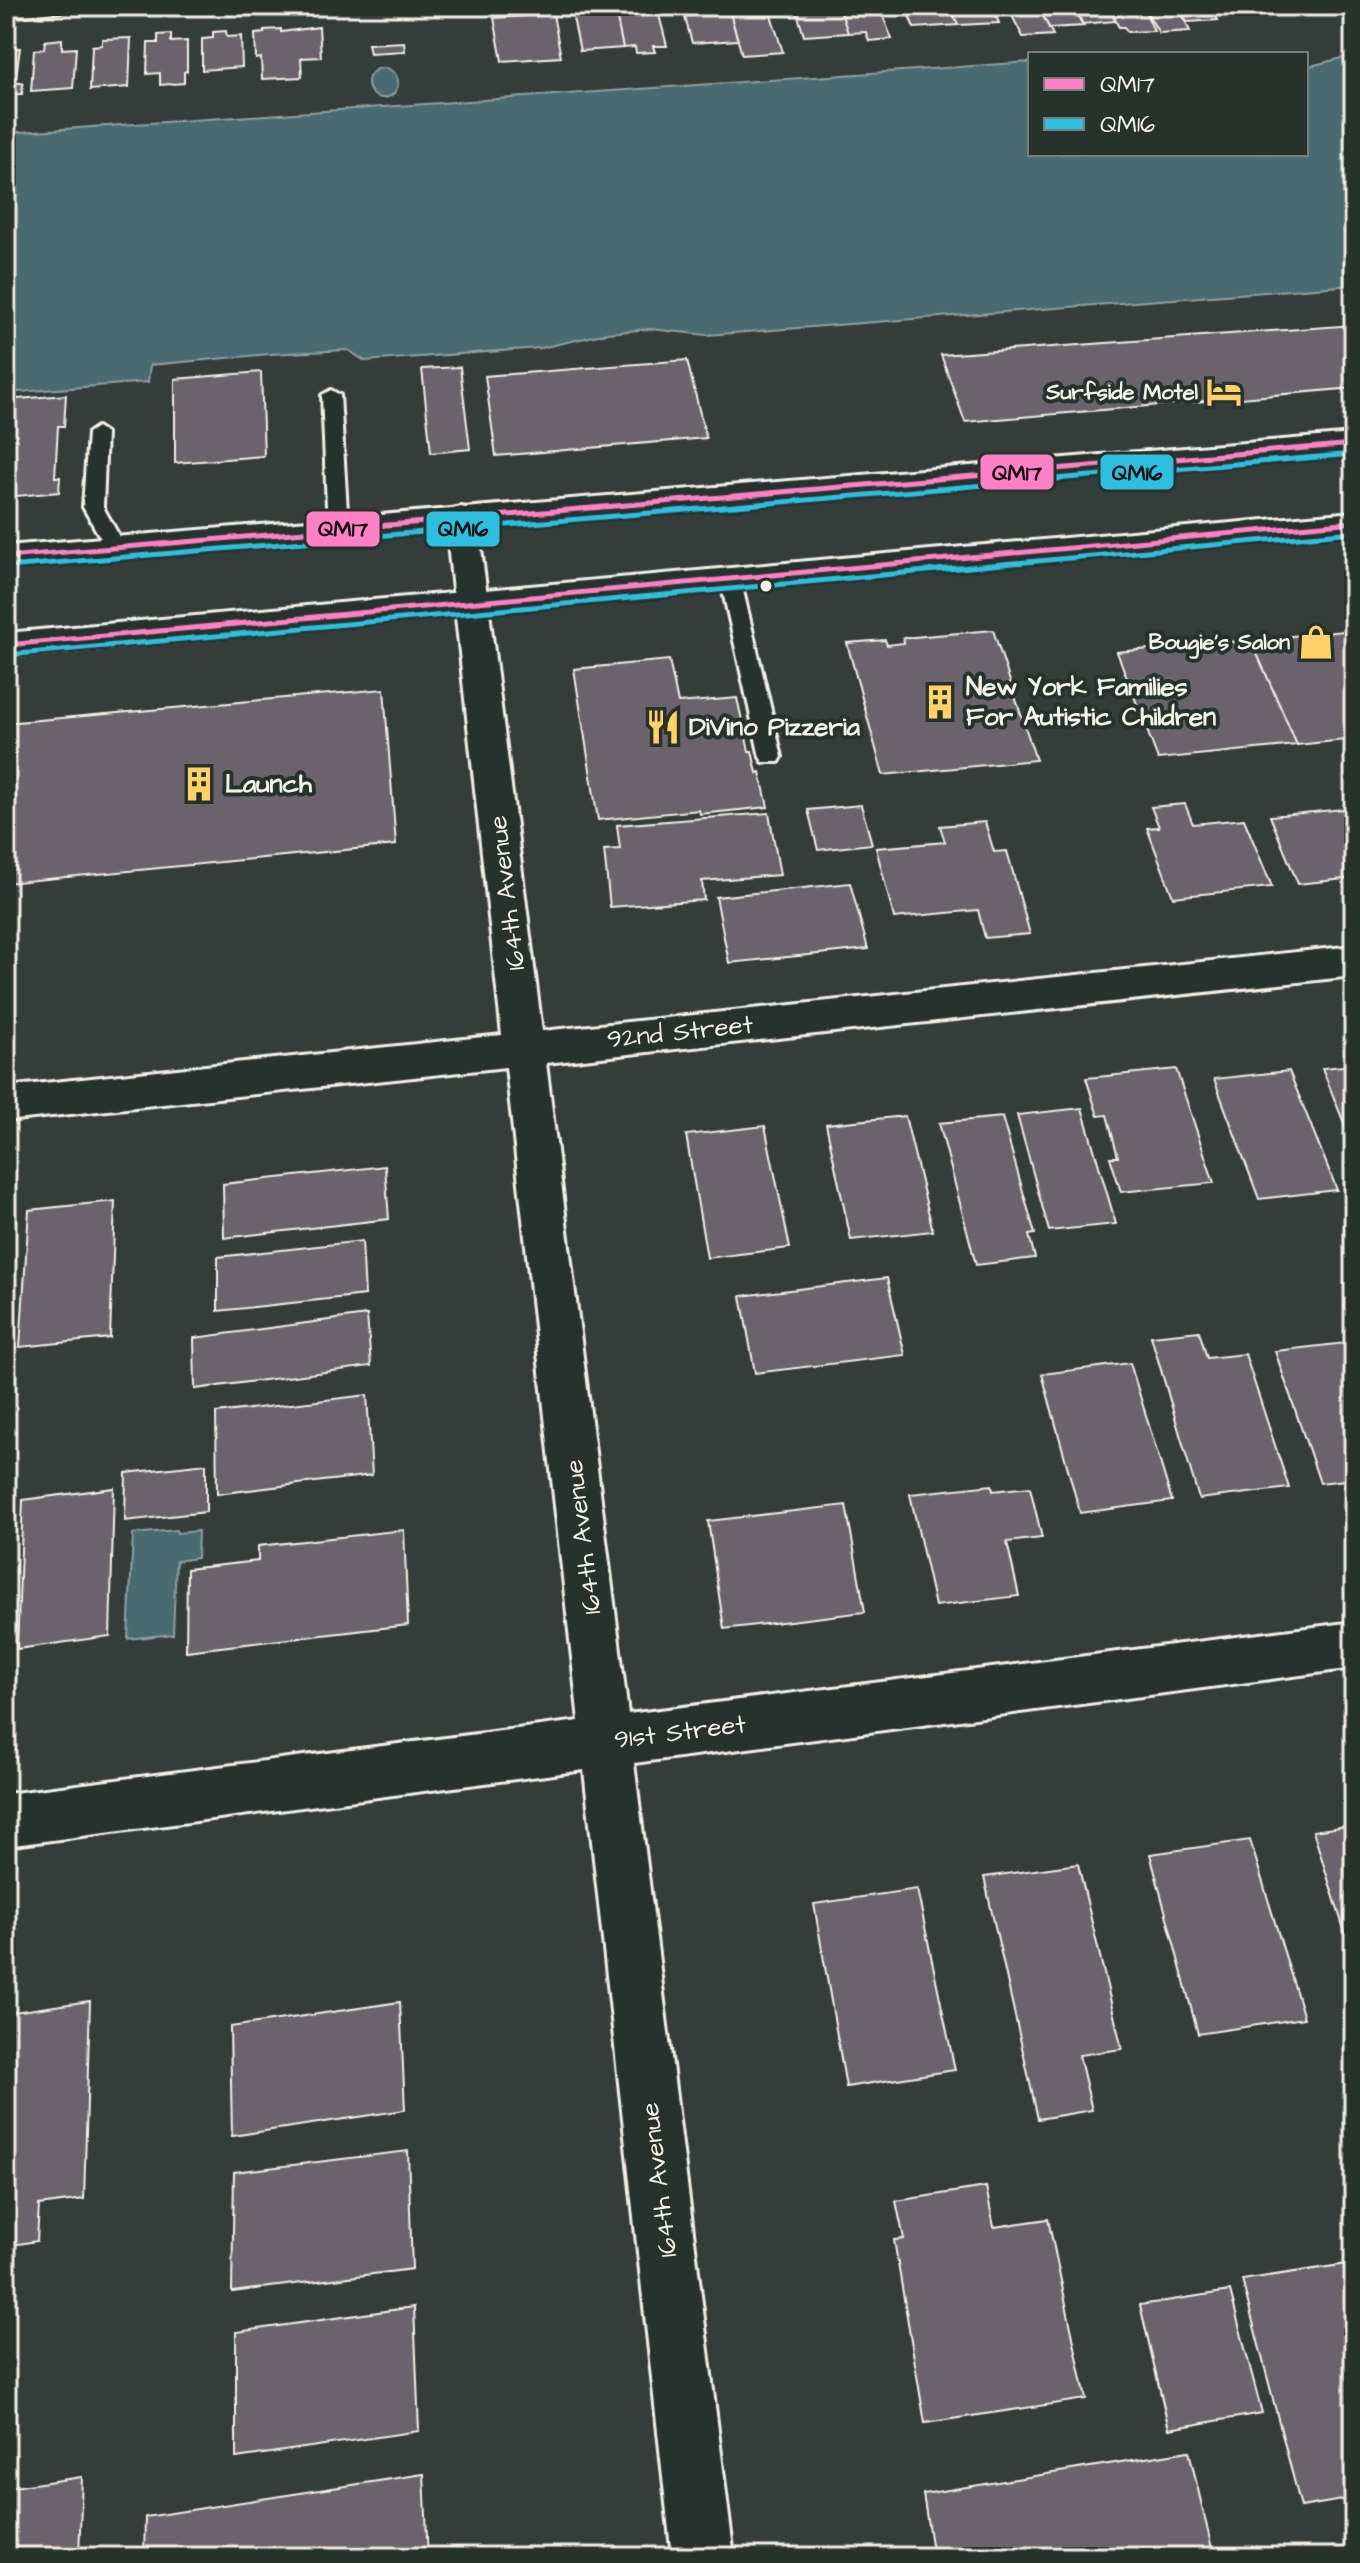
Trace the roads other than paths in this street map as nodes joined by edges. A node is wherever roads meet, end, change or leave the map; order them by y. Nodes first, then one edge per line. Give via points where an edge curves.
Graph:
1 (56, 6) edge
2 (6, 9) edge
3 (331, 395) dead end
4 (97, 433) dead end
5 (1354, 444) edge
6 (461, 517) junction
7 (1354, 522) edge
8 (338, 528) junction
9 (115, 547) junction
10 (6, 557) edge
11 (730, 578) junction
12 (471, 601) junction
13 (6, 645) edge
14 (771, 757) dead end
15 (1354, 961) edge
16 (525, 1048) junction
17 (6, 1104) edge
18 (1354, 1645) edge
19 (608, 1742) junction
20 (6, 1820) edge
21 (703, 2557) edge

1 - 2 street
3 - 8 lane
4 - 9 lane via 93,507
5 - 6 street
6 - 8 street
6 - 12 street, 164th Avenue
7 - 11 street
8 - 9 street
9 - 10 street
11 - 12 street
11 - 14 lane
12 - 13 street
12 - 16 street, 164th Avenue
15 - 16 street, 92nd Street
16 - 17 street, 92nd Street
16 - 19 street, 164th Avenue
18 - 19 street, 91st Street
19 - 20 street, 91st Street
19 - 21 street, 164th Avenue

